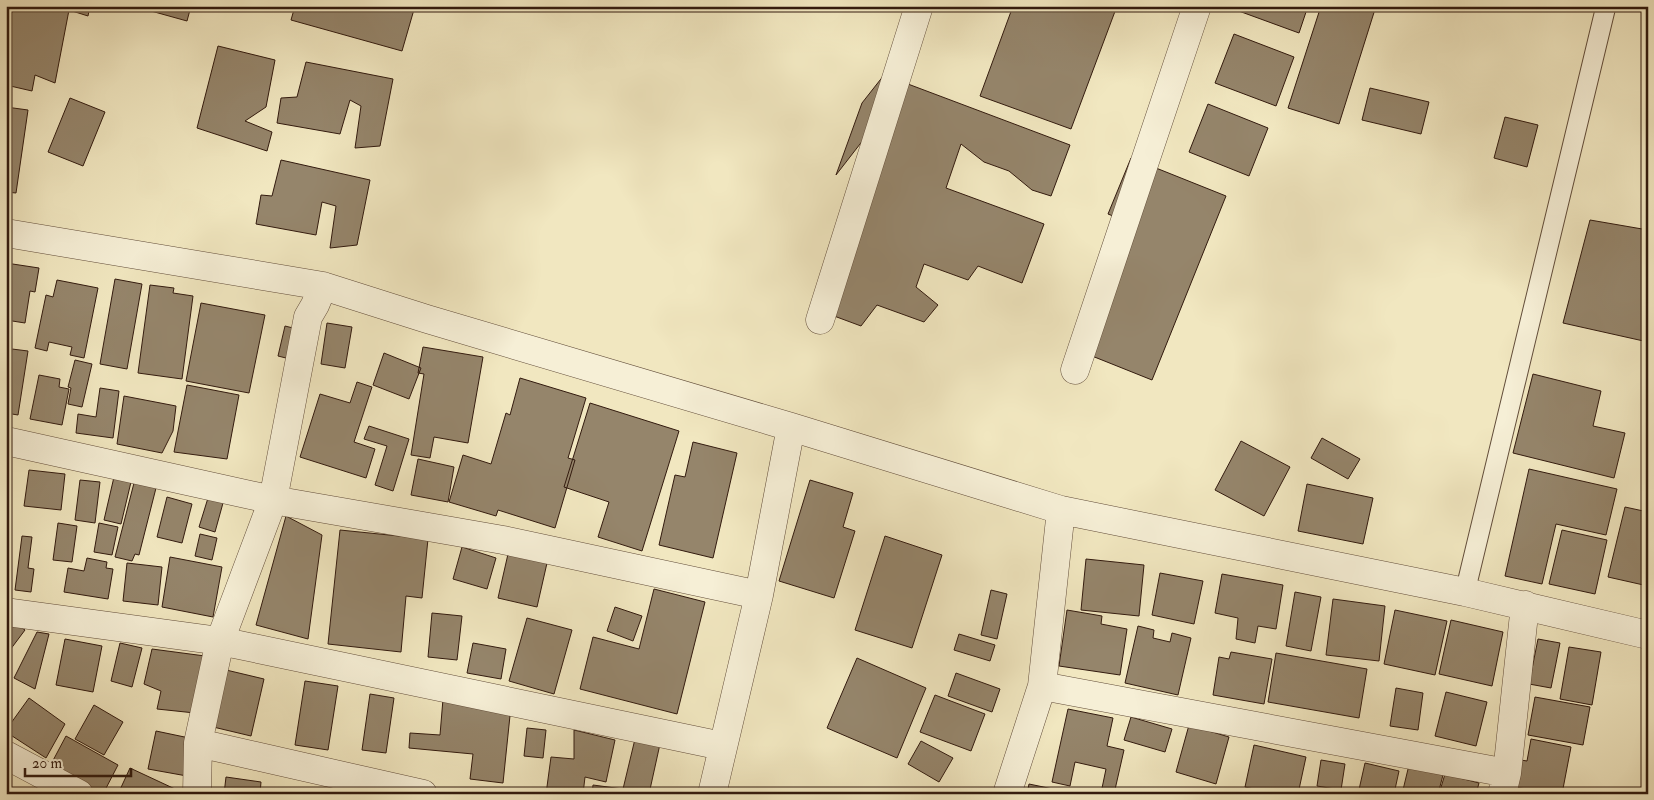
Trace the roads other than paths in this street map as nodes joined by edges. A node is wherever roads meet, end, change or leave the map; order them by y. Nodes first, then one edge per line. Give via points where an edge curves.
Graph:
1 (919, 6) edge
2 (1196, 6) edge
3 (1606, 6) edge
4 (6, 233) edge
5 (323, 286) junction
6 (820, 320) dead end
7 (1075, 370) dead end
8 (792, 427) junction
9 (6, 441) edge
10 (273, 500) junction
11 (1061, 510) junction
12 (1465, 592) junction
13 (758, 595) junction
14 (1525, 605) junction
15 (6, 612) edge
16 (1648, 635) edge
17 (220, 641) junction
18 (1042, 686) junction
19 (198, 743) junction
20 (722, 746) junction
21 (6, 755) edge
22 (1505, 784) edge
23 (79, 794) edge
24 (197, 794) edge
25 (423, 794) edge
26 (712, 794) edge
27 (1007, 794) edge

1 - 6 street
2 - 7 street
3 - 12 lane
4 - 5 street
5 - 8 street
5 - 10 street via 308,317
8 - 11 street
8 - 13 street
9 - 10 street
10 - 13 street via 503,540
10 - 17 street
11 - 12 street
11 - 18 street
12 - 14 street
13 - 20 street
14 - 16 street
14 - 22 street
15 - 17 street
17 - 19 street
17 - 20 street
18 - 22 street
18 - 27 street
19 - 24 street
19 - 25 street
20 - 26 street
21 - 23 street

